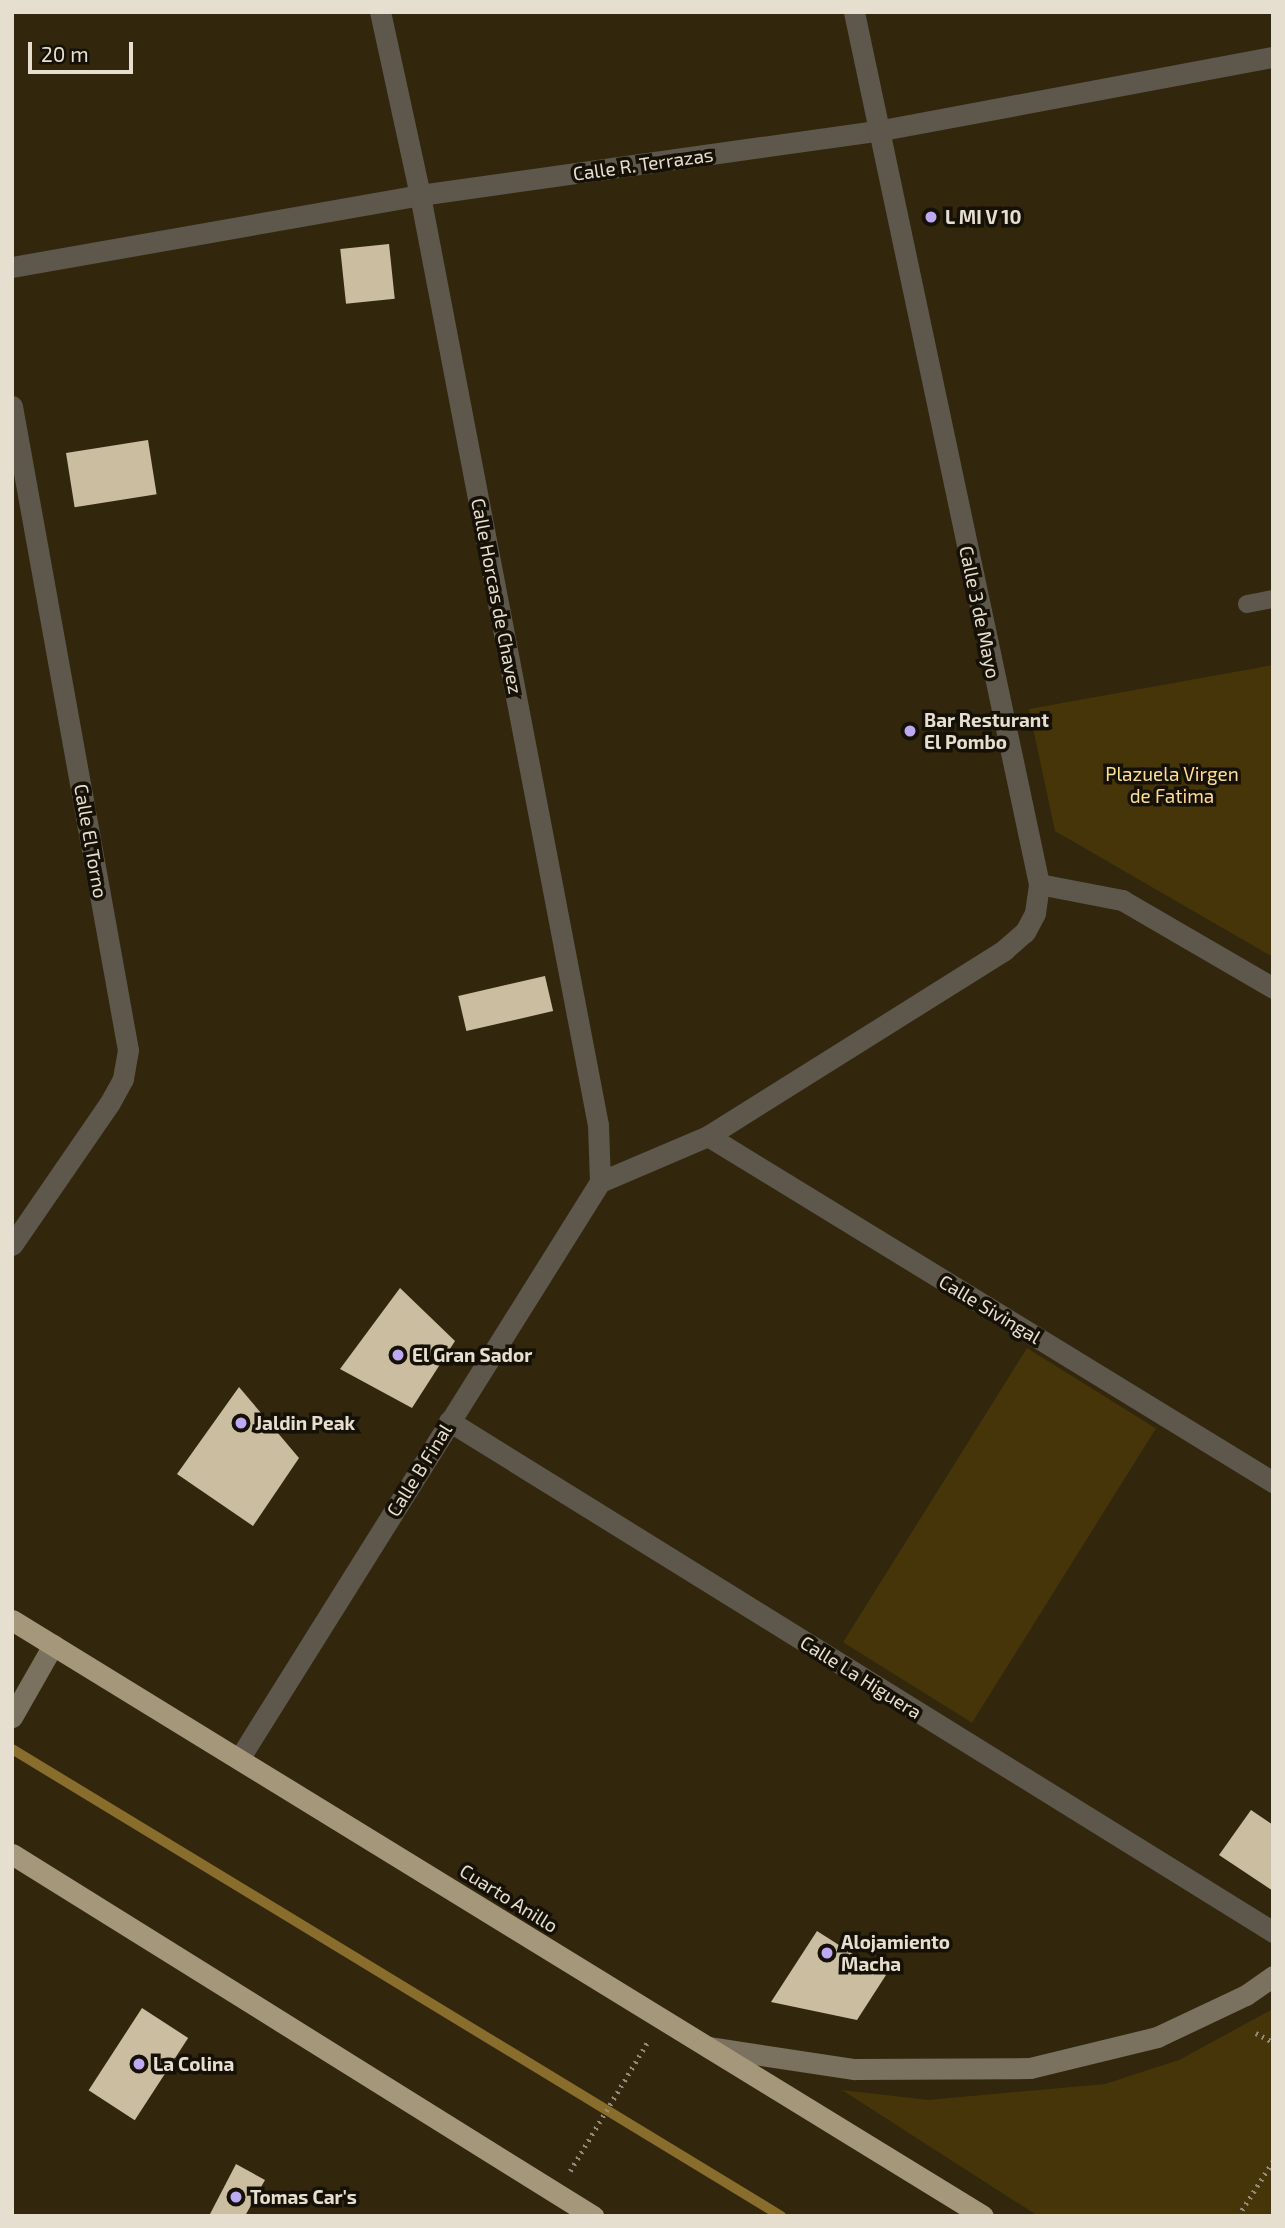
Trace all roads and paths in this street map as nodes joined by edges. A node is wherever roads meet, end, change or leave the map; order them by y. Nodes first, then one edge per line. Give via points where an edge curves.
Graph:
1 (380, 12) edge
2 (854, 12) edge
3 (1273, 57) edge
4 (877, 131) junction
5 (420, 195) junction
6 (12, 267) edge
7 (12, 406) edge
8 (1273, 599) edge
9 (1247, 604) dead end
10 (1039, 884) junction
11 (1273, 988) edge
12 (708, 1136) junction
13 (600, 1182) junction
14 (12, 1245) edge
15 (449, 1421) junction
16 (1273, 1482) edge
17 (12, 1620) edge
18 (53, 1645) junction
19 (13, 1717) edge
20 (239, 1759) junction
21 (12, 1854) edge
22 (1273, 1932) edge
23 (1273, 1976) edge
24 (662, 2019) junction
25 (1256, 2033) dead end
26 (1273, 2042) edge
27 (708, 2047) junction
28 (1273, 2161) edge
29 (557, 2193) junction
30 (593, 2216) edge
31 (983, 2216) edge
32 (1238, 2216) edge

1 - 5 street, Calle Horcas de Chavez
2 - 4 street, Calle 3 de Mayo
3 - 4 street, Calle R. Terrazas
4 - 5 street, Calle R. Terrazas
4 - 10 street, Calle 3 de Mayo
5 - 6 street, Calle R. Terrazas
5 - 13 street, Calle Horcas de Chavez via 598,1125
7 - 14 street, Calle El Torno via 128,1050 123,1079 110,1104
8 - 9 lane
10 - 11 street via 1122,900
10 - 12 street, Calle 3 de Mayo via 1035,913 1025,932 1004,950
12 - 13 street, Calle 3 de Mayo
12 - 16 street, Calle Sivingal
13 - 15 street, Calle B Final
15 - 20 street, Calle B Final
15 - 22 street, Calle La Higuera
17 - 18 highway, Cuarto Anillo
18 - 19 street
18 - 20 highway, Cuarto Anillo
20 - 24 highway, Cuarto Anillo
21 - 29 highway
23 - 27 street via 1246,1995 1157,2037 1030,2068 854,2069
24 - 27 highway, Cuarto Anillo
24 - 29 path
25 - 26 path
27 - 31 highway, Cuarto Anillo
28 - 32 path
29 - 30 highway

